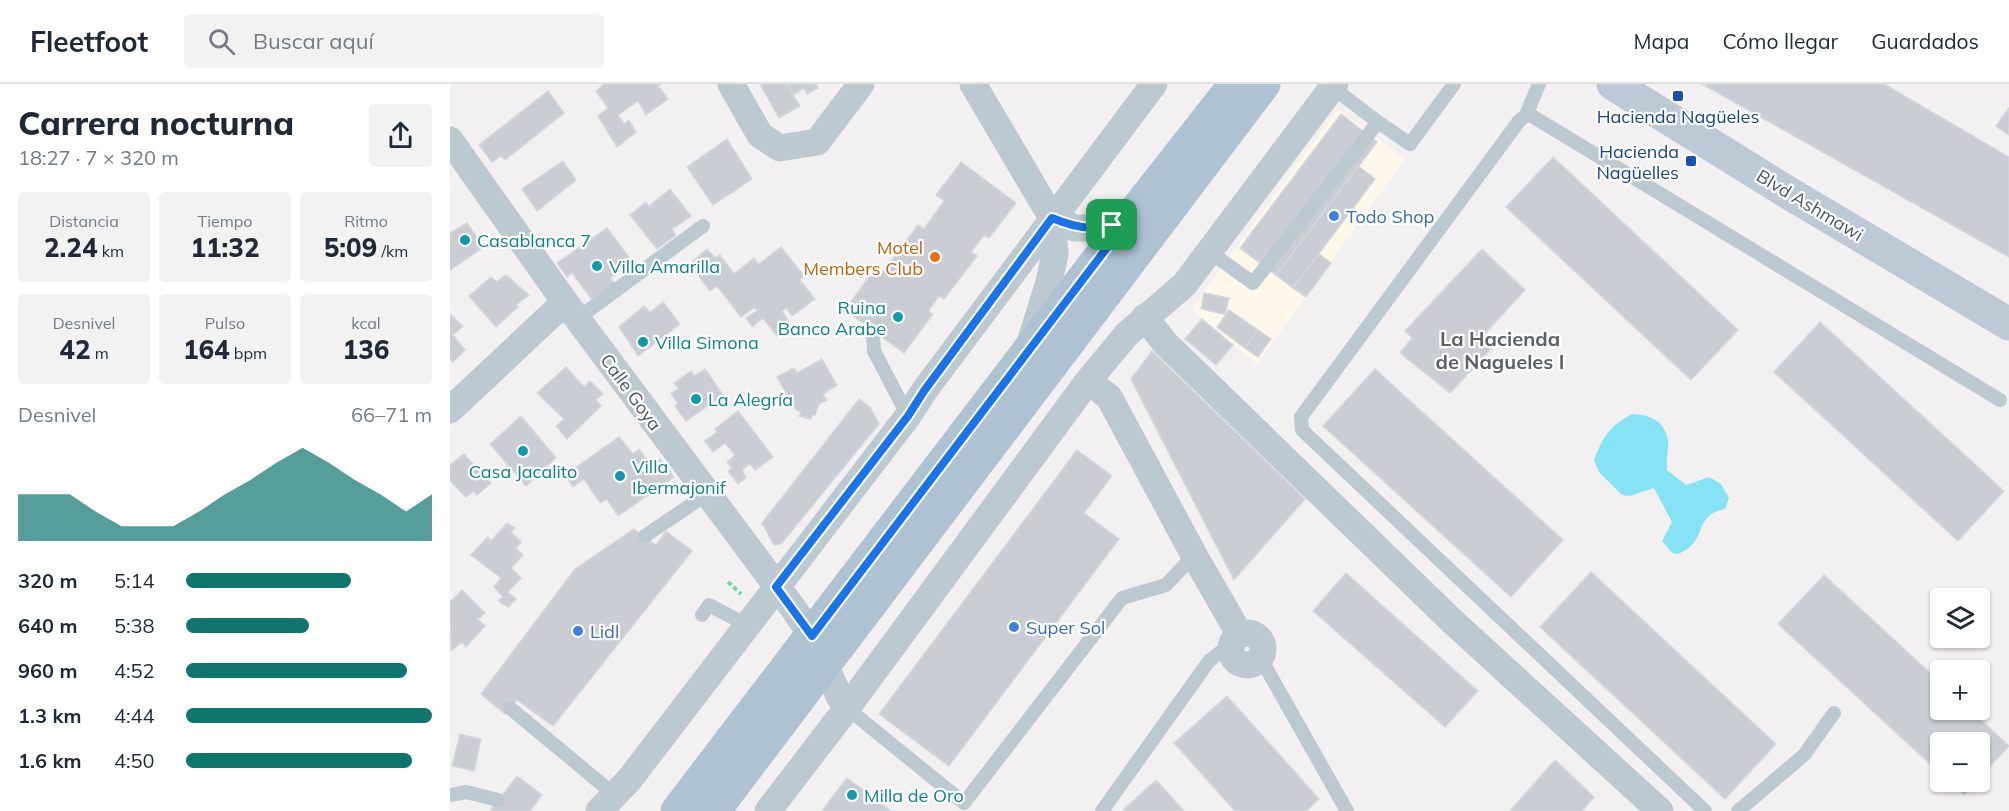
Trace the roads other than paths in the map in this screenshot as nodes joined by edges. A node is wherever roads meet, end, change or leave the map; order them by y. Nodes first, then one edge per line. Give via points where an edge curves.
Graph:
1 (731, 84) edge
2 (861, 84) edge
3 (973, 84) edge
4 (1154, 84) edge
5 (1235, 84) edge
6 (1264, 84) edge
7 (1454, 84) edge
8 (1539, 84) edge
9 (1613, 84) edge
10 (1334, 86) edge
11 (1526, 115) junction
12 (1378, 122) junction
13 (450, 140) edge
14 (1052, 218) junction
15 (1128, 220) junction
16 (703, 225) dead end
17 (1210, 252) junction
18 (571, 311) junction
19 (1145, 317) junction
20 (2009, 324) edge
21 (873, 335) dead end
22 (1027, 353) junction
23 (1088, 381) junction
24 (2000, 400) dead end
25 (451, 409) edge
26 (908, 416) junction
27 (707, 494) junction
28 (645, 536) dead end
29 (1194, 555) junction
30 (776, 587) junction
31 (702, 615) dead end
32 (747, 625) junction
33 (812, 636) junction
34 (1235, 639) junction
35 (1258, 661) joint
36 (825, 666) junction
37 (510, 708) dead end
38 (847, 708) junction
39 (1834, 713) dead end
40 (450, 795) edge
41 (498, 800) dead end
42 (604, 806) edge
43 (1655, 810) edge
44 (677, 811) edge
45 (714, 811) edge
46 (768, 811) edge
47 (1102, 811) edge
48 (1347, 811) edge
49 (1705, 811) edge
50 (1738, 811) edge

1 - 2 street via 760,135 780,148 817,142
3 - 14 street
4 - 14 street
5 - 15 main road
6 - 36 main road
7 - 12 lane via 1410,144
8 - 11 lane
9 - 20 street, Blvd Ashmawi
10 - 12 lane
10 - 17 street
11 - 24 lane
11 - 49 lane via 1301,417 1302,430
12 - 17 lane via 1253,283
13 - 18 street, Calle Goya
14 - 15 street via 1075,228 1097,228
14 - 22 street via 1055,254
14 - 26 street
15 - 22 main road
16 - 18 lane
17 - 19 street via 1184,285
18 - 25 street
18 - 27 street, Calle Goya
19 - 23 street
19 - 43 street via 1165,343 1452,621
21 - 26 lane via 874,351
22 - 33 main road
23 - 29 street via 1109,397
23 - 38 street
26 - 30 street
27 - 28 lane
27 - 30 street, Calle Goya
29 - 34 street
29 - 38 lane via 1167,585 1122,598 964,803
30 - 32 street
30 - 33 street, Calle Goya
31 - 32 lane via 710,605
32 - 42 street
33 - 36 street, Calle Goya
33 - 44 main road
34 - 35 street via 1251,634 1260,640 1263,651
34 - 47 lane via 1209,661
35 - 48 lane via 1265,666
36 - 38 street, Calle Goya
36 - 45 main road
37 - 42 lane via 586,763 604,786
38 - 46 street
39 - 50 lane via 1804,755
40 - 41 lane via 466,792

